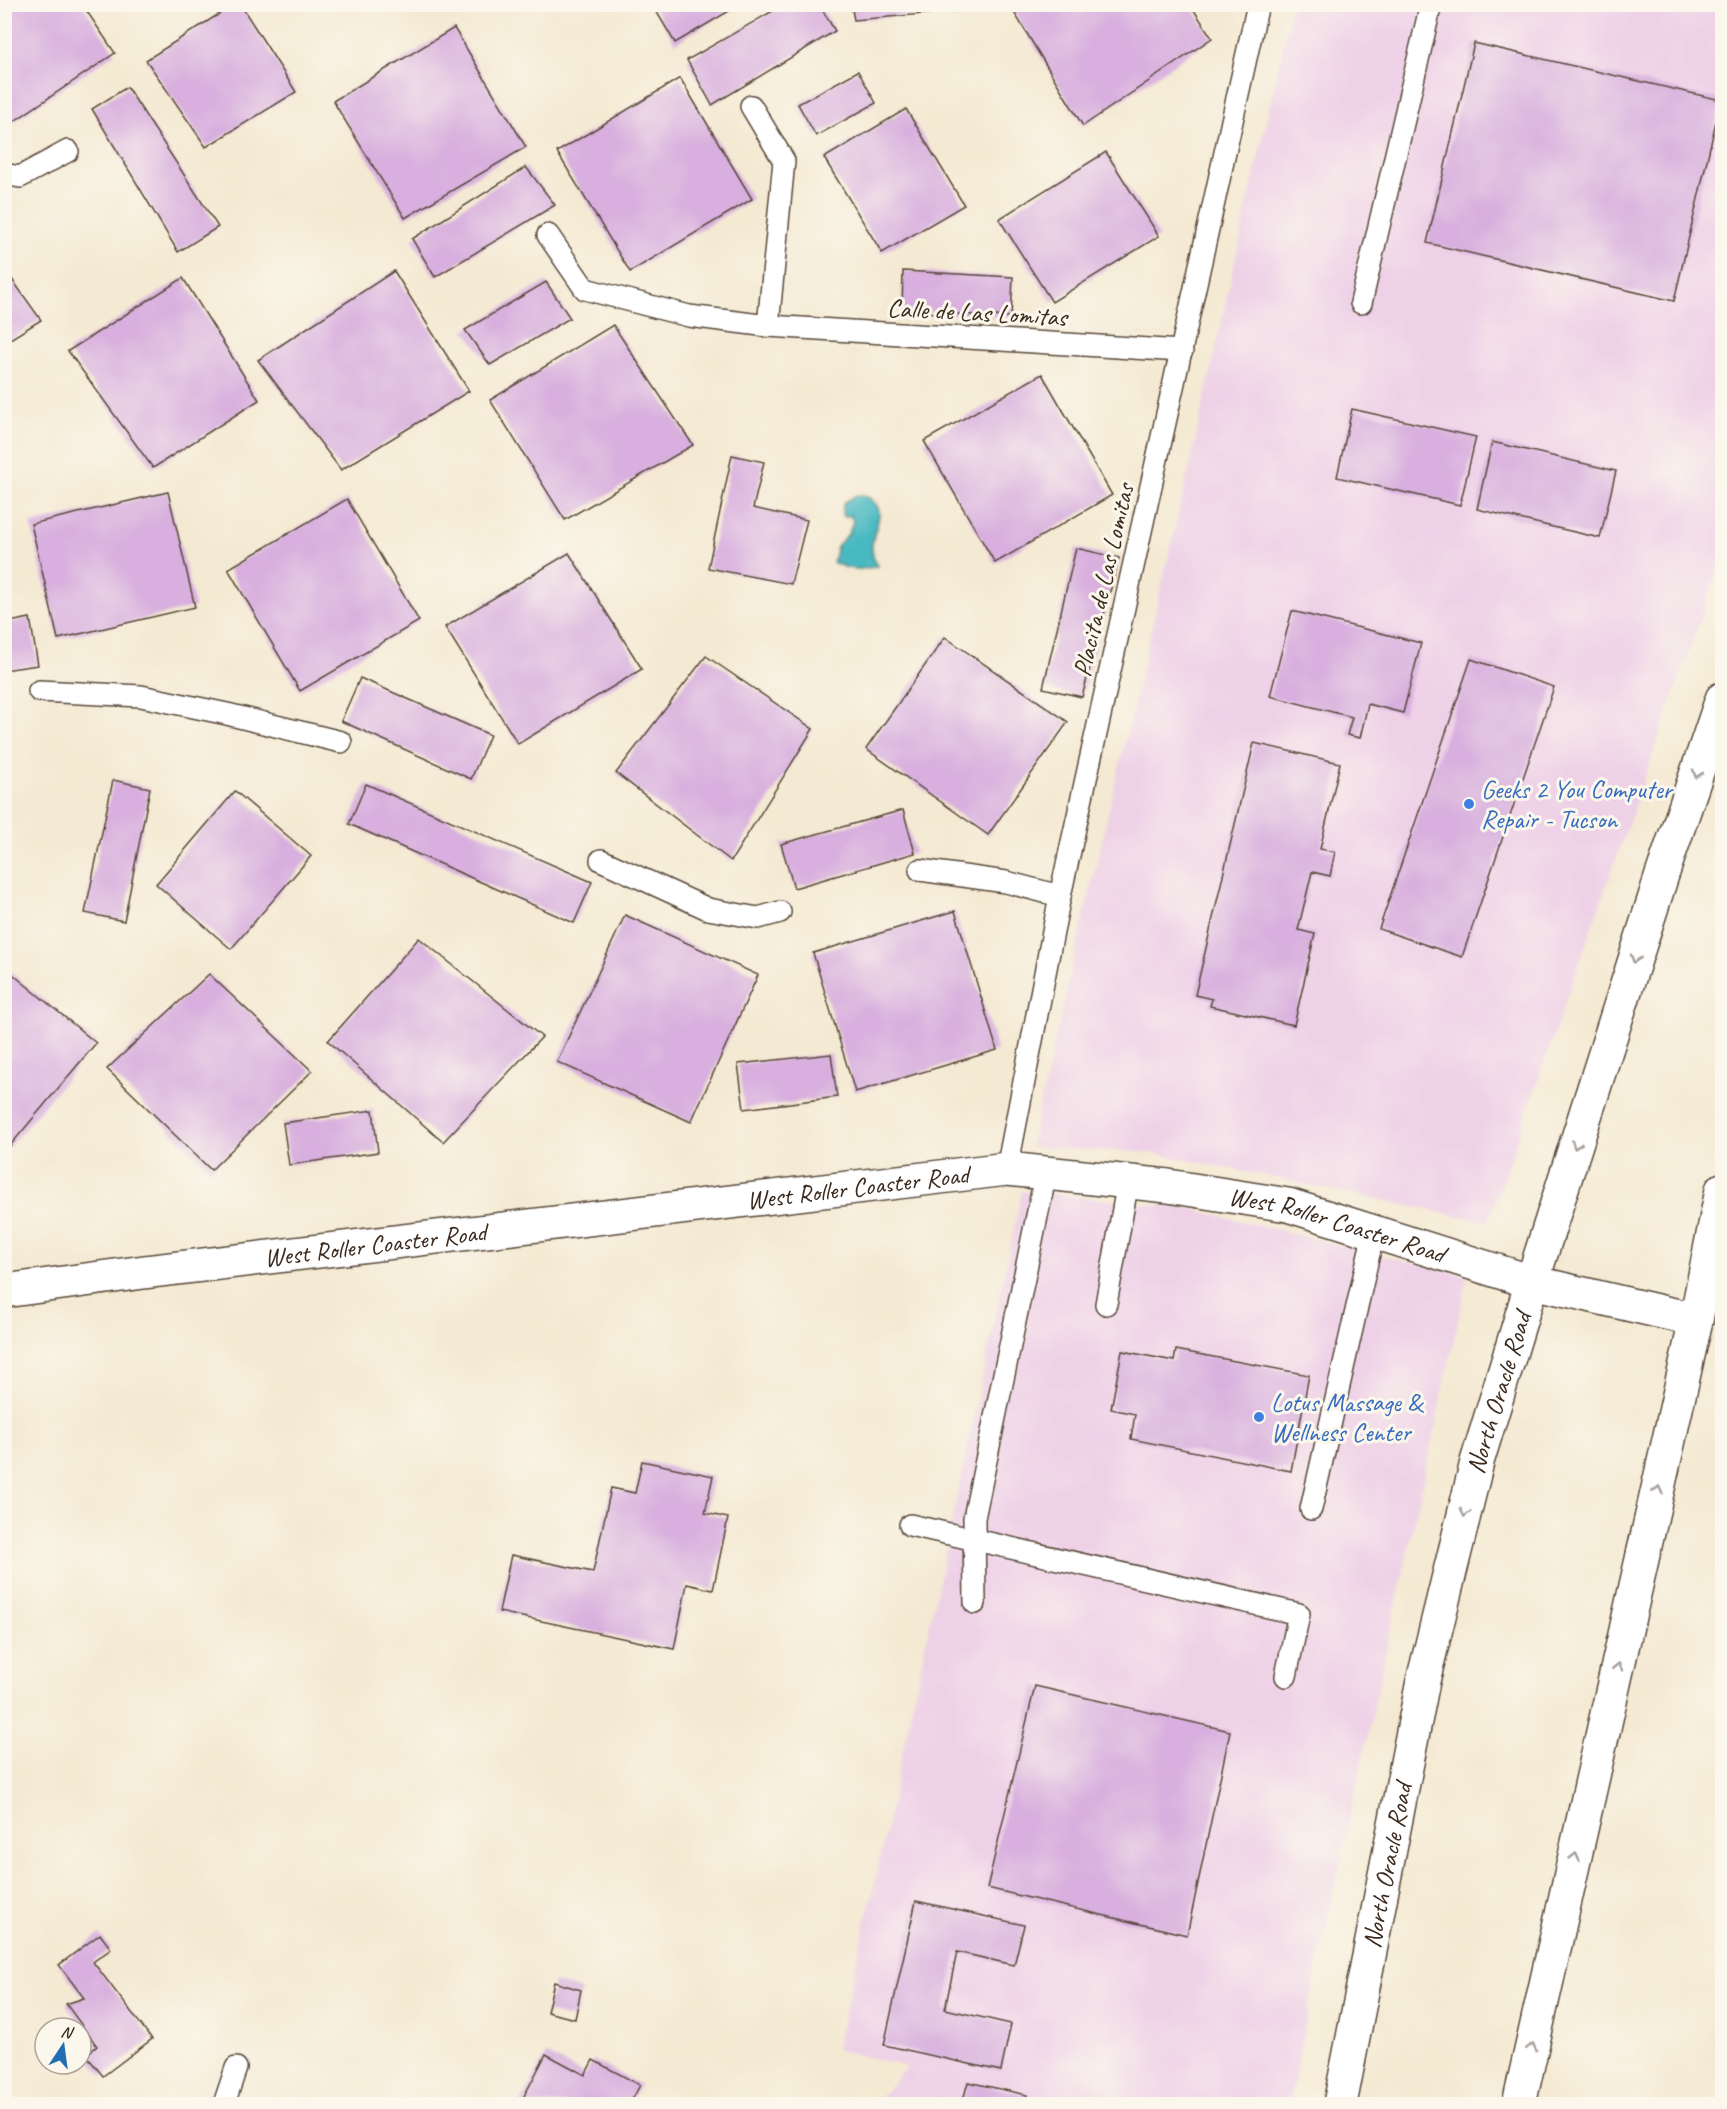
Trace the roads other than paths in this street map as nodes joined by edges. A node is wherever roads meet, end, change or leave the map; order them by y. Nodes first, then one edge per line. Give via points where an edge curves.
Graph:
1 (1258, 4) edge
2 (1431, 4) edge
3 (751, 106) dead end
4 (68, 151) dead end
5 (4, 174) edge
6 (548, 235) dead end
7 (1361, 303) dead end
8 (768, 326) junction
9 (1182, 351) junction
10 (39, 691) dead end
11 (1722, 699) edge
12 (341, 741) dead end
13 (601, 860) dead end
14 (920, 870) dead end
15 (1060, 896) junction
16 (780, 912) dead end
17 (1007, 1169) junction
18 (1046, 1173) junction
19 (1128, 1181) junction
20 (1722, 1190) edge
21 (1374, 1232) junction
22 (1532, 1282) junction
23 (4, 1291) edge
24 (1106, 1304) dead end
25 (1696, 1320) junction
26 (1311, 1509) dead end
27 (910, 1525) dead end
28 (974, 1539) junction
29 (975, 1603) dead end
30 (1286, 1676) dead end
31 (236, 2068) dead end
32 (224, 2104) edge
33 (1340, 2104) edge
34 (1519, 2104) edge

1 - 9 lane, Placita de Las Lomitas
2 - 7 lane
3 - 8 lane via 784,161
4 - 5 lane via 20,177
6 - 8 lane, Calle de Las Lomitas via 585,289 689,316
8 - 9 lane, Calle de Las Lomitas
9 - 15 lane, Placita de Las Lomitas
10 - 12 lane via 141,696
11 -> 22 main road, North Oracle Road
13 - 16 lane via 708,909 758,918
14 - 15 lane via 1006,882
15 - 17 lane, Placita de Las Lomitas
17 - 18 main road, West Roller Coaster Road
17 - 23 main road, West Roller Coaster Road
18 - 19 main road, West Roller Coaster Road
18 - 28 lane via 974,1518
19 - 21 main road, West Roller Coaster Road via 1288,1204
19 - 24 lane
20 - 25 main road
21 - 22 main road, West Roller Coaster Road
21 - 26 lane
22 - 25 main road, West Roller Coaster Road
22 -> 33 main road, North Oracle Road via 1477,1462 1423,1681
34 -> 25 main road
27 - 28 lane
28 - 29 lane
28 - 30 lane via 1299,1614
31 - 32 lane

